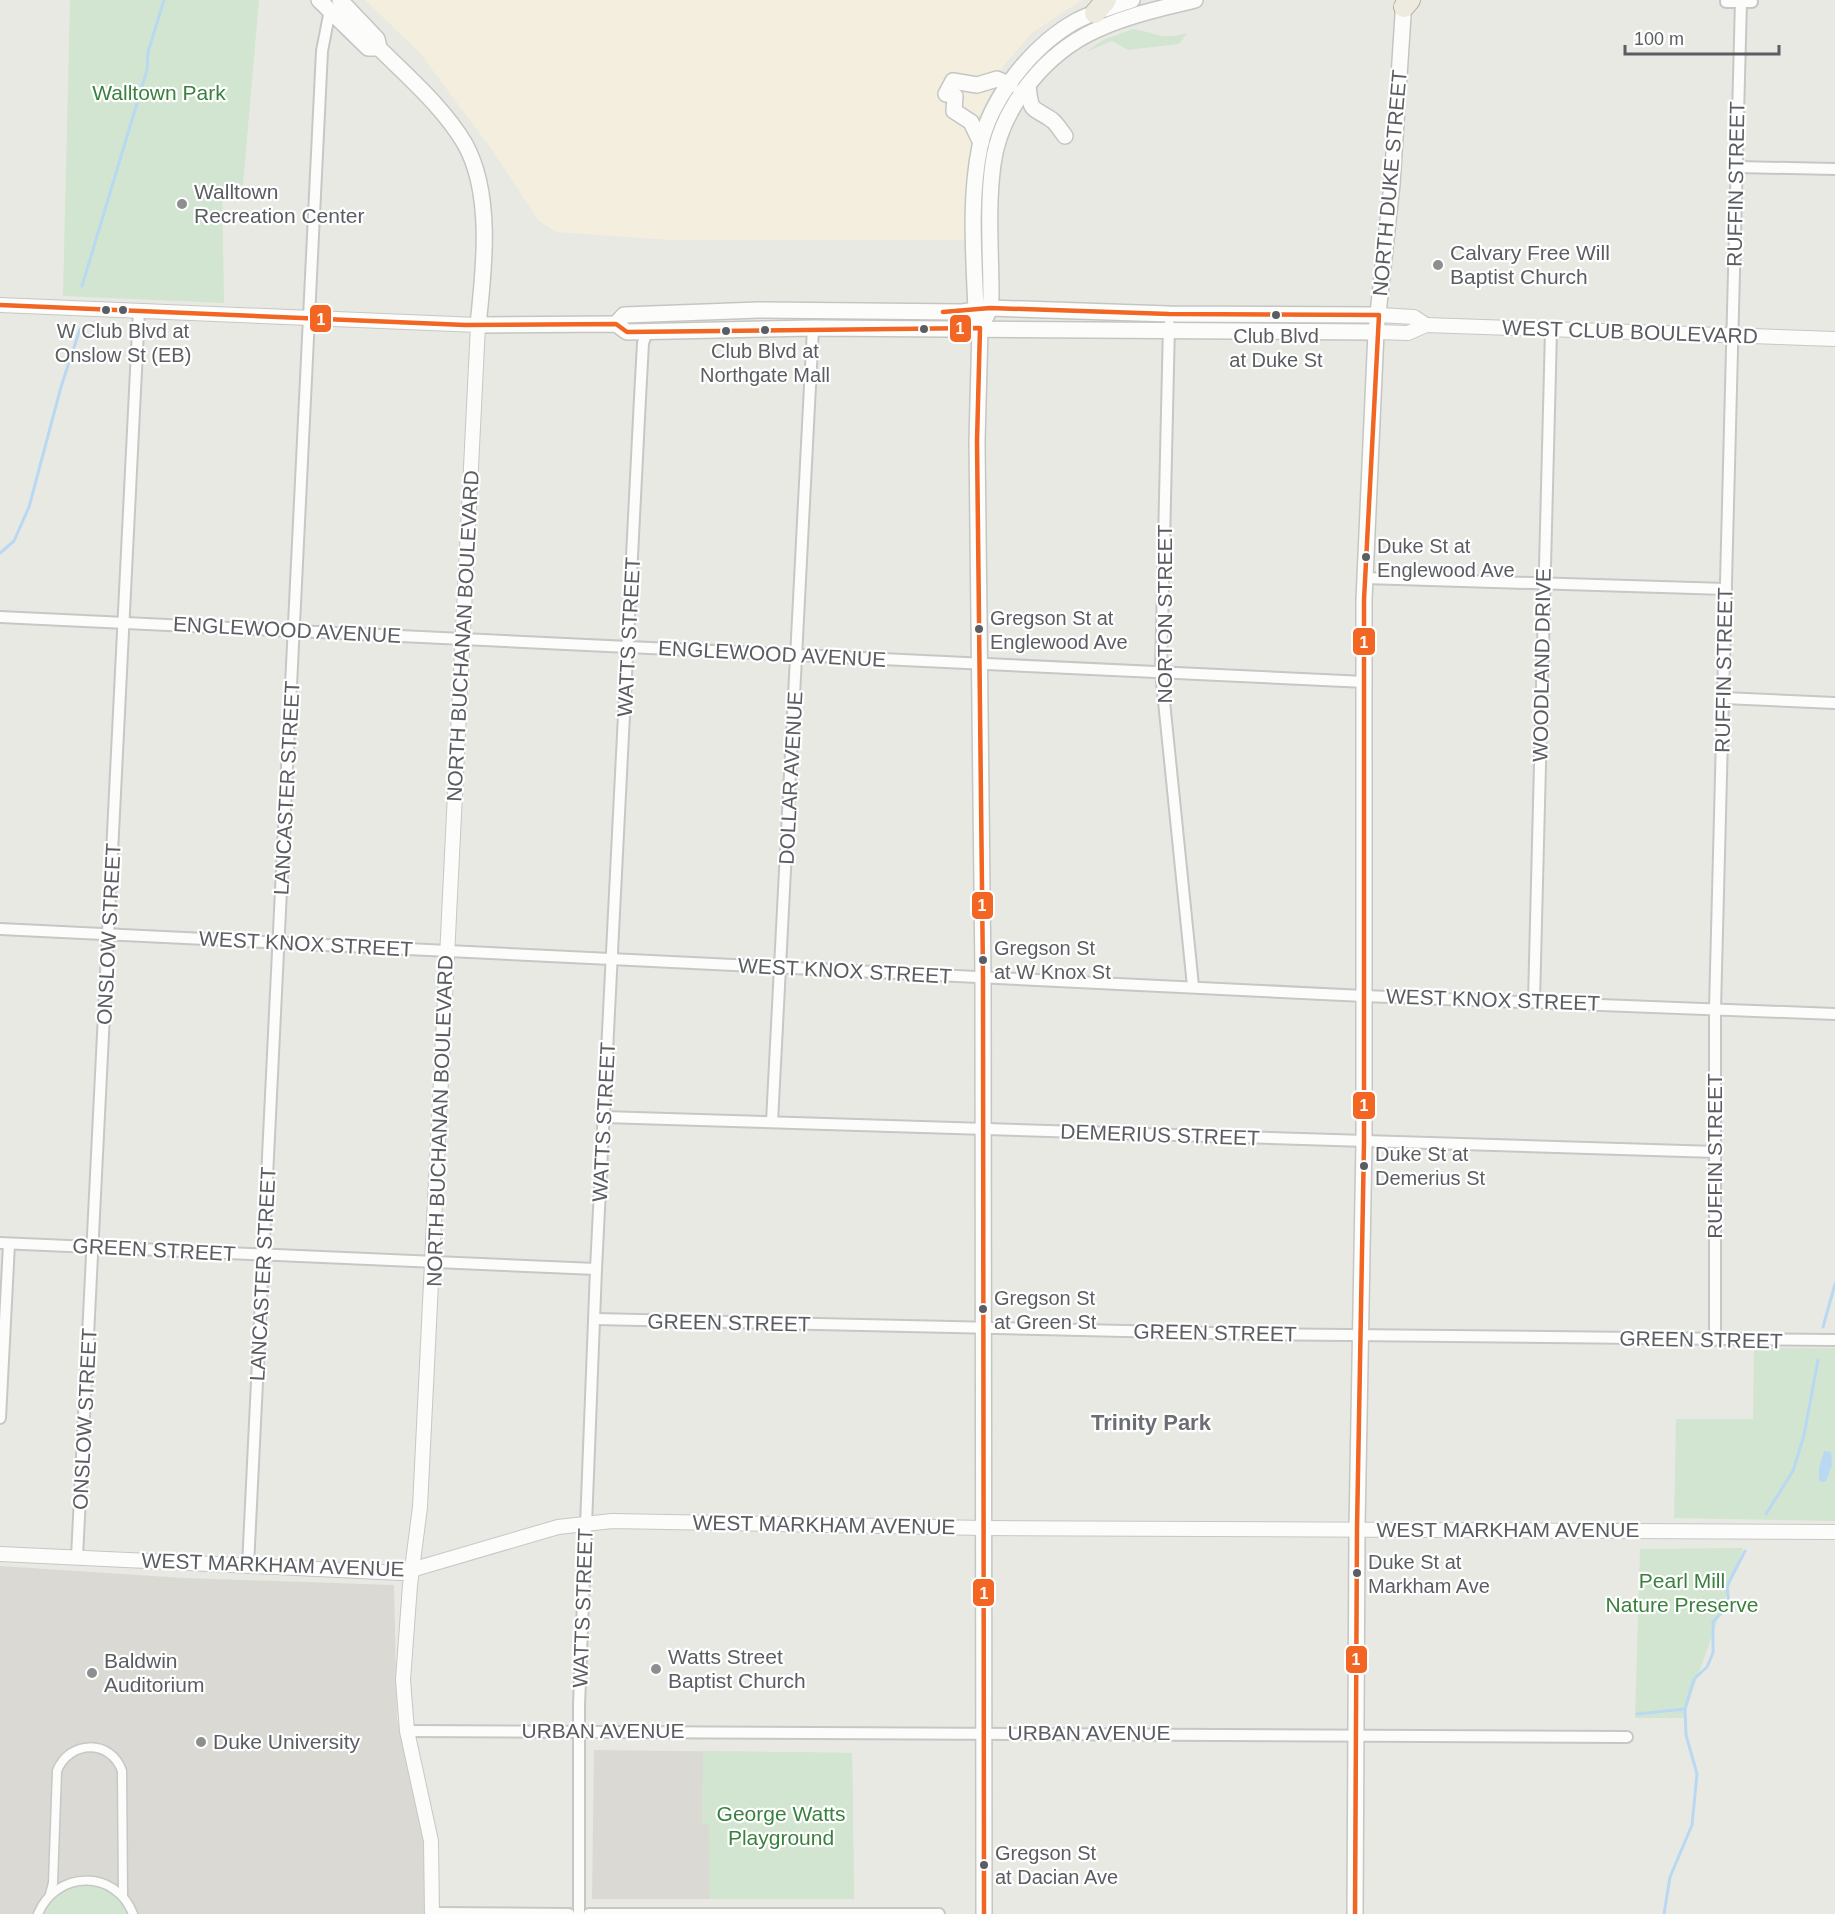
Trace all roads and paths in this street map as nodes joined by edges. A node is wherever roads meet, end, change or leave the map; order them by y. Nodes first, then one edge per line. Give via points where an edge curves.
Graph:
1 (1132, 0) edge
2 (1195, 0) edge
3 (1741, 1) edge
4 (1406, 2) edge
5 (1726, 2) dead end
6 (1752, 2) dead end
7 (330, 3) edge
8 (1100, 7) edge
9 (1010, 85) junction
10 (1028, 86) junction
11 (1065, 136) dead end
12 (981, 143) junction
13 (1737, 167) junction
14 (1835, 169) edge
15 (0, 305) edge
16 (139, 310) junction
17 (983, 310) junction
18 (687, 312) junction
19 (1379, 315) junction
20 (309, 319) junction
21 (1169, 322) junction
22 (616, 324) junction
23 (478, 325) junction
24 (1426, 326) junction
25 (813, 328) junction
26 (980, 328) junction
27 (1551, 330) junction
28 (647, 332) junction
29 (1376, 332) junction
30 (1733, 336) junction
31 (1835, 339) edge
32 (1365, 578) junction
33 (1544, 584) junction
34 (1726, 589) junction
35 (0, 618) edge
36 (125, 623) junction
37 (295, 630) junction
38 (462, 638) junction
39 (628, 646) junction
40 (796, 656) junction
41 (980, 665) junction
42 (1161, 672) junction
43 (1365, 682) junction
44 (1724, 698) junction
45 (1835, 703) edge
46 (0, 929) edge
47 (109, 935) junction
48 (279, 942) junction
49 (447, 951) junction
50 (613, 959) junction
51 (780, 968) junction
52 (983, 977) junction
53 (1193, 986) junction
54 (1364, 996) junction
55 (1534, 1001) junction
56 (1715, 1009) junction
57 (1835, 1014) edge
58 (604, 1117) junction
59 (772, 1122) junction
60 (984, 1129) junction
61 (1364, 1142) junction
62 (1716, 1152) junction
63 (4, 1243) edge
64 (94, 1248) junction
65 (265, 1256) junction
66 (434, 1263) junction
67 (596, 1269) junction
68 (595, 1319) junction
69 (984, 1329) junction
70 (1361, 1335) junction
71 (1715, 1340) junction
72 (1835, 1340) edge
73 (0, 1418) edge
74 (586, 1522) junction
75 (984, 1528) junction
76 (1357, 1529) junction
77 (1835, 1532) edge
78 (0, 1554) edge
79 (77, 1557) junction
80 (248, 1566) junction
81 (412, 1571) junction
82 (579, 1730) junction
83 (407, 1731) junction
84 (984, 1733) junction
85 (1357, 1734) junction
86 (1627, 1737) dead end
87 (50, 1894) junction
88 (123, 1896) junction
89 (39, 1914) edge
90 (133, 1914) edge
91 (432, 1914) edge
92 (569, 1914) edge
93 (579, 1914) edge
94 (589, 1914) edge
95 (939, 1914) edge
96 (984, 1914) edge
97 (1355, 1914) edge

1 - 8 main road
2 - 10 main road via 1126,18 1086,35 1059,54
3 - 5 street
3 - 6 street
3 - 13 street, RUFFIN STREET
4 - 19 main road, NORTH DUKE STREET
7 - 20 street, LANCASTER STREET via 322,51
7 - 23 main road via 377,39 379,48 445,117 465,144 481,192 484,223
8 - 9 main road via 1062,30 1032,57
9 - 12 main road via 993,110
9 - 12 main road via 997,79 977,85 952,81 954,111 971,122
10 - 11 main road via 1035,112 1052,120
10 - 17 main road via 1001,132 993,162
12 - 17 main road via 975,193
13 - 14 street
13 - 30 street, RUFFIN STREET
15 - 16 street, WEST CLUB BOULEVARD
16 - 20 street, WEST CLUB BOULEVARD
16 - 36 street, ONSLOW STREET
17 - 18 main road, WEST CLUB BOULEVARD
17 - 21 main road, WEST CLUB BOULEVARD
17 - 26 main road
18 - 22 main road, WEST CLUB BOULEVARD via 624,315
18 - 28 main road via 660,319
19 - 21 main road, WEST CLUB BOULEVARD
19 - 24 street, WEST CLUB BOULEVARD via 1414,316
19 - 29 main road, NORTH DUKE STREET
20 - 23 street, WEST CLUB BOULEVARD
20 - 37 street, LANCASTER STREET
21 - 26 main road, WEST CLUB BOULEVARD
21 - 29 main road, WEST CLUB BOULEVARD
21 - 42 street, NORTON STREET
22 - 23 main road, WEST CLUB BOULEVARD
22 - 28 main road, WEST CLUB BOULEVARD via 624,331
23 - 38 street, NORTH BUCHANAN BOULEVARD
24 - 27 street, WEST CLUB BOULEVARD
24 - 29 street, WEST CLUB BOULEVARD via 1408,333
25 - 26 main road, WEST CLUB BOULEVARD
25 - 28 main road, WEST CLUB BOULEVARD
25 - 40 street, DOLLAR AVENUE
26 - 41 main road
27 - 30 street, WEST CLUB BOULEVARD
27 - 33 street, WOODLAND DRIVE
28 - 39 street, WATTS STREET via 643,343
29 - 32 main road, NORTH DUKE STREET
30 - 31 street, WEST CLUB BOULEVARD
30 - 34 street, RUFFIN STREET
32 - 33 street
32 - 43 main road, NORTH DUKE STREET
33 - 34 street
33 - 55 street, WOODLAND DRIVE
34 - 44 street, RUFFIN STREET
35 - 36 street, ENGLEWOOD AVENUE
36 - 37 street, ENGLEWOOD AVENUE
36 - 47 street, ONSLOW STREET
37 - 38 street, ENGLEWOOD AVENUE
37 - 48 street, LANCASTER STREET
38 - 39 street, ENGLEWOOD AVENUE
38 - 49 street, NORTH BUCHANAN BOULEVARD
39 - 40 street, ENGLEWOOD AVENUE
39 - 50 street, WATTS STREET
40 - 41 street, ENGLEWOOD AVENUE
40 - 51 street, DOLLAR AVENUE
41 - 42 street, ENGLEWOOD AVENUE
41 - 52 main road
42 - 43 street, ENGLEWOOD AVENUE
42 - 53 street, NORTON STREET
43 - 54 main road, NORTH DUKE STREET
44 - 45 street
44 - 56 street, RUFFIN STREET
46 - 47 street, WEST KNOX STREET
47 - 48 street, WEST KNOX STREET
47 - 64 street, ONSLOW STREET
48 - 49 street, WEST KNOX STREET
48 - 65 street, LANCASTER STREET
49 - 50 street, WEST KNOX STREET
49 - 66 street, NORTH BUCHANAN BOULEVARD
50 - 51 street, WEST KNOX STREET
50 - 58 street, WATTS STREET
51 - 52 street, WEST KNOX STREET
51 - 59 street, DOLLAR AVENUE
52 - 53 street, WEST KNOX STREET
52 - 60 main road
53 - 54 street, WEST KNOX STREET
54 - 55 street, WEST KNOX STREET
54 - 61 main road, NORTH DUKE STREET
55 - 56 street, WEST KNOX STREET
56 - 57 street, WEST KNOX STREET
56 - 62 street, RUFFIN STREET
58 - 59 street, DEMERIUS STREET
58 - 67 street, WATTS STREET
59 - 60 street, DEMERIUS STREET
60 - 61 street, DEMERIUS STREET
60 - 69 main road
61 - 62 street, DEMERIUS STREET
61 - 70 main road, NORTH DUKE STREET
62 - 71 street, RUFFIN STREET
63 - 64 street, GREEN STREET
63 - 73 street
64 - 65 street, GREEN STREET
64 - 79 street, ONSLOW STREET
65 - 66 street, GREEN STREET
65 - 80 street, LANCASTER STREET
66 - 67 street, GREEN STREET
66 - 81 street, NORTH BUCHANAN BOULEVARD via 419,1533
67 - 68 street, WATTS STREET
68 - 69 street, GREEN STREET
68 - 74 street, WATTS STREET
69 - 70 street, GREEN STREET
69 - 75 main road
70 - 71 street, GREEN STREET
70 - 76 main road, NORTH DUKE STREET
71 - 72 street, GREEN STREET
74 - 75 street, WEST MARKHAM AVENUE
74 - 81 street, WEST MARKHAM AVENUE
74 - 82 street, WATTS STREET
75 - 76 street, WEST MARKHAM AVENUE
75 - 84 main road
76 - 77 street, WEST MARKHAM AVENUE
76 - 85 main road, NORTH DUKE STREET
78 - 79 street, WEST MARKHAM AVENUE
79 - 80 street, WEST MARKHAM AVENUE
80 - 81 street, WEST MARKHAM AVENUE
81 - 83 street, NORTH BUCHANAN BOULEVARD via 404,1658
82 - 83 street, URBAN AVENUE
82 - 84 street, URBAN AVENUE
82 - 93 street, WATTS STREET
83 - 91 street, NORTH BUCHANAN BOULEVARD via 429,1825
84 - 85 street, URBAN AVENUE
84 - 96 main road
85 - 86 street, URBAN AVENUE
85 - 97 main road, NORTH DUKE STREET
87 - 88 street via 67,1883 85,1880 105,1883
87 - 88 street via 57,1771 72,1751 89,1747 110,1753 122,1771
87 - 89 street
88 - 90 street
91 - 92 street
94 - 95 street

